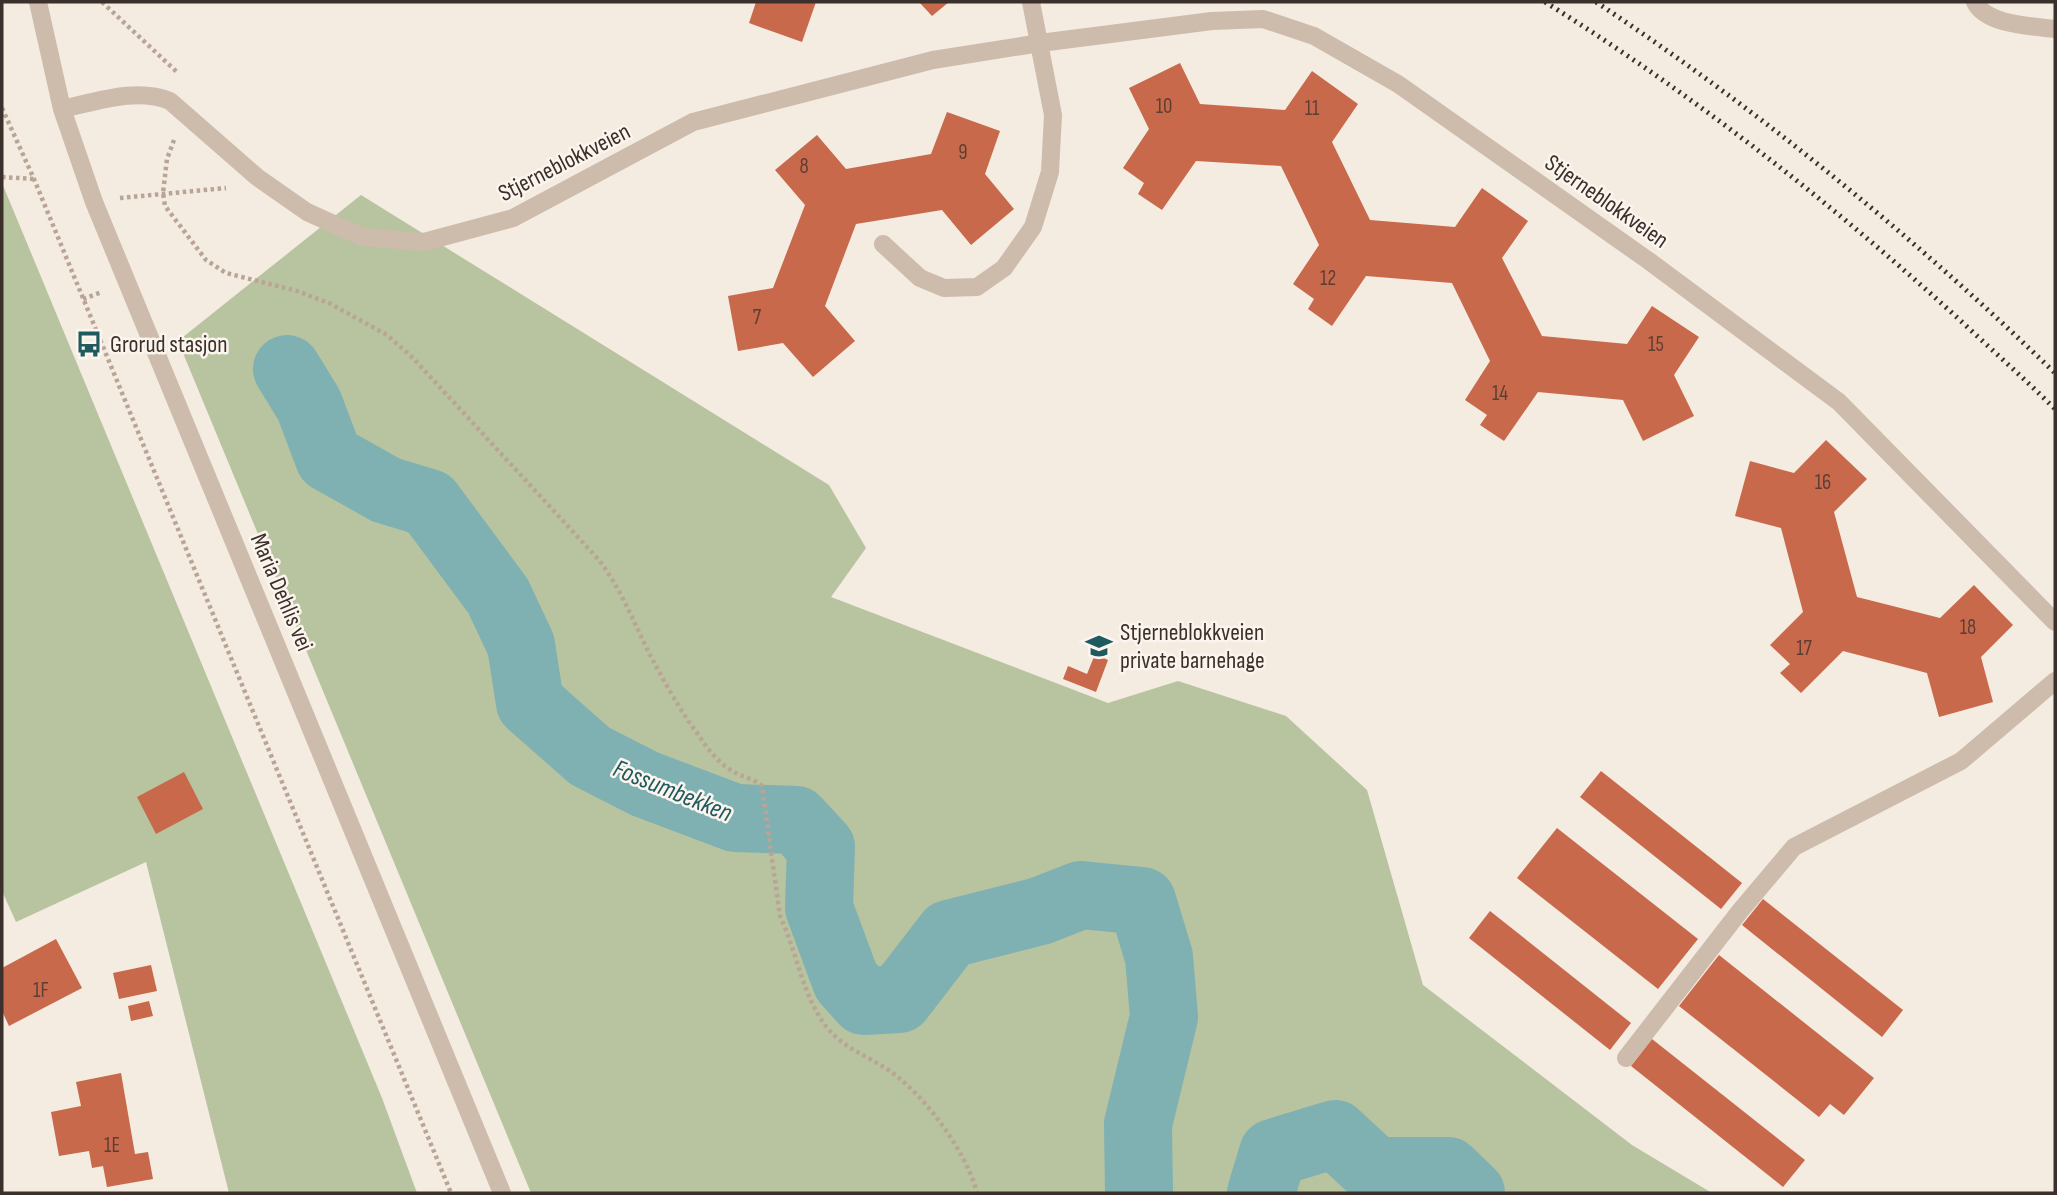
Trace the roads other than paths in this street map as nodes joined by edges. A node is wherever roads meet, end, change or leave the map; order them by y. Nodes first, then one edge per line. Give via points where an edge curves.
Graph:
1 (38, 2) edge
2 (1031, 2) edge
3 (1975, 2) edge
4 (2055, 29) edge
5 (1040, 43) junction
6 (62, 108) junction
7 (883, 244) dead end
8 (2055, 622) edge
9 (2055, 681) edge
10 (1626, 1058) dead end
11 (502, 1193) edge

1 - 6 street, Maria Dehlis vei
2 - 5 street
3 - 4 street via 1978,10 2010,24
5 - 6 street, Stjerneblokkveien via 933,60 693,122 513,218 424,242 362,237 307,212 257,177 170,101 156,95
5 - 7 street via 1053,116 1050,172 1033,227 1004,268 977,287 944,288 920,278
5 - 8 street, Stjerneblokkveien via 1263,19 1314,36 1350,56 1398,84 1581,212 1839,402
6 - 11 street, Maria Dehlis vei via 94,202
9 - 10 street via 1961,761 1794,847

